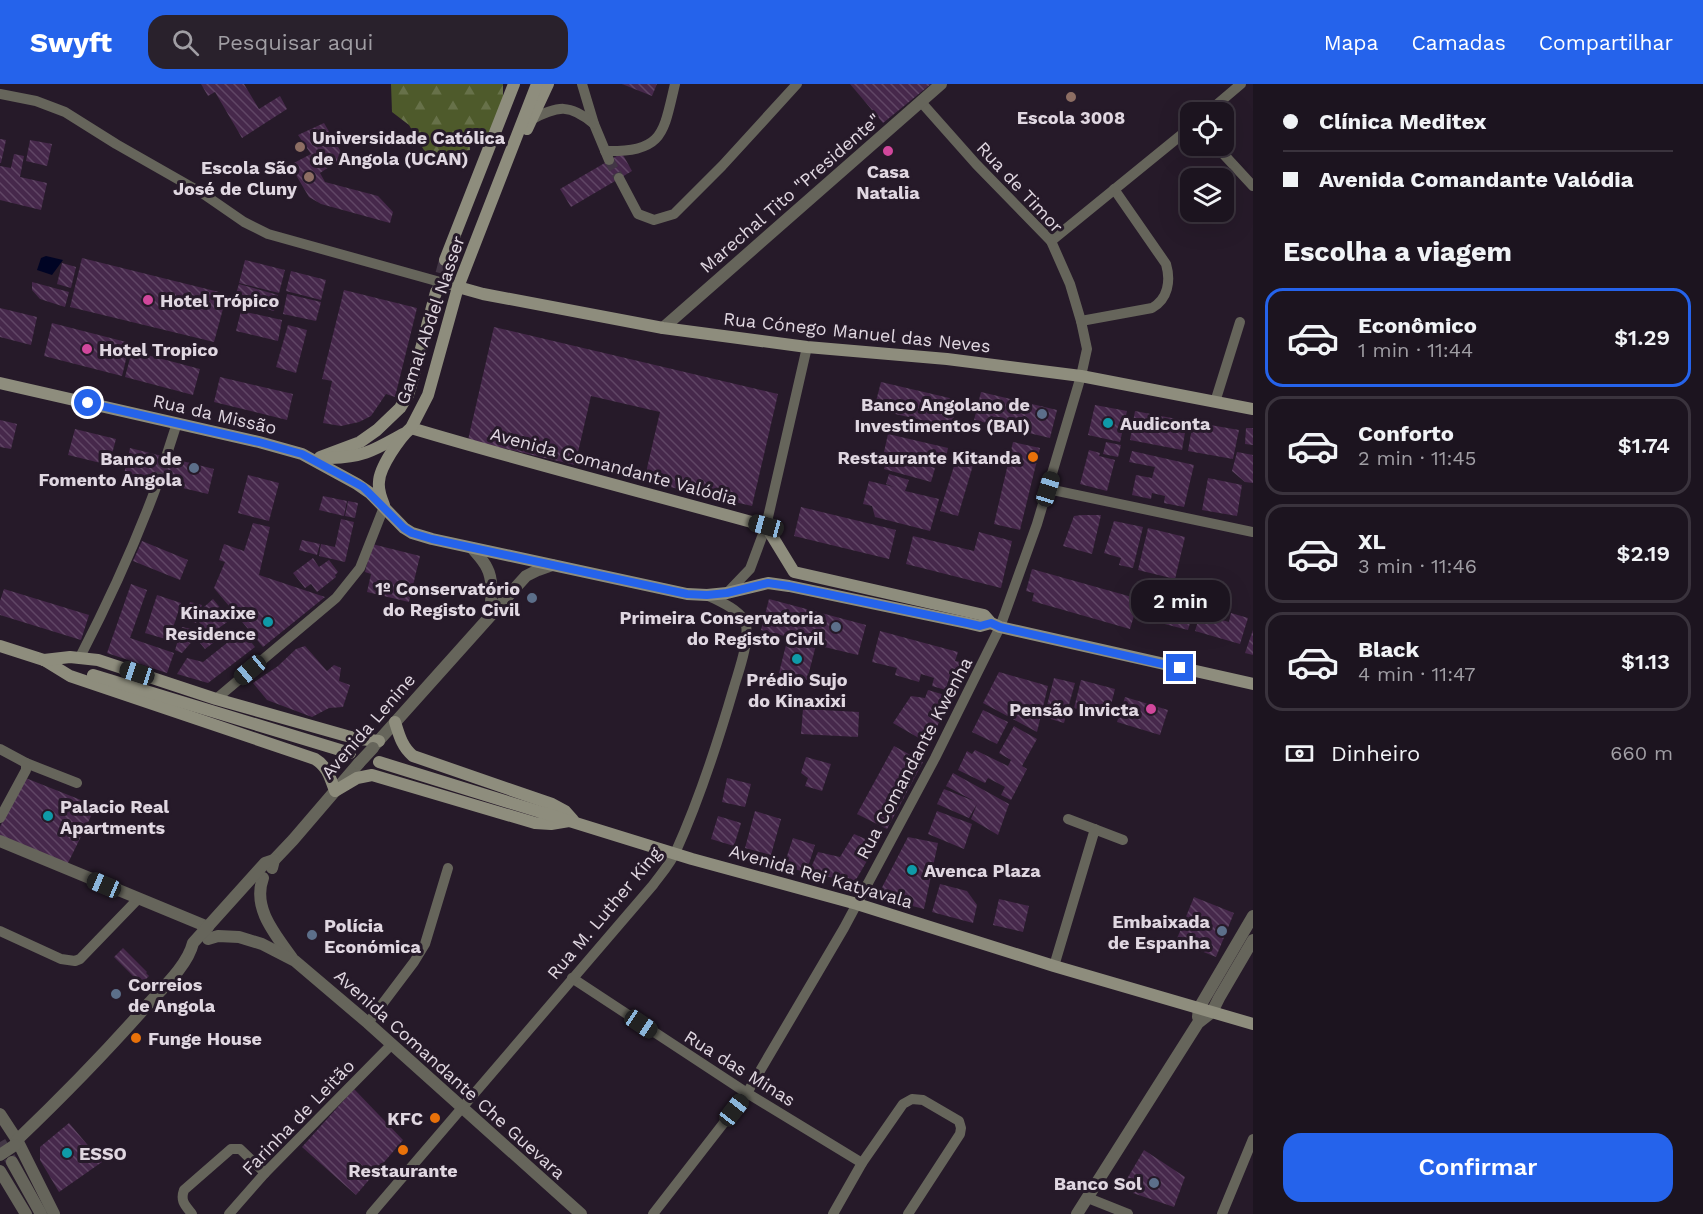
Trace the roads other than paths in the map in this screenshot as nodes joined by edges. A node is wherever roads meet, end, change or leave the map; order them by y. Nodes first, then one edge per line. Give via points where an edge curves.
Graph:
1 (514, 84) edge
2 (537, 84) edge
3 (548, 84) edge
4 (582, 84) edge
5 (675, 84) edge
6 (797, 84) edge
7 (941, 84) edge
8 (1241, 84) edge
9 (0, 94) edge
10 (921, 102) junction
11 (1220, 102) edge
12 (531, 120) junction
13 (594, 124) junction
14 (1180, 136) edge
15 (1225, 156) edge
16 (619, 178) tunnel mouth
17 (1253, 186) edge
18 (1114, 189) junction
19 (1051, 241) junction
20 (445, 260) tunnel mouth
21 (462, 288) junction
22 (436, 292) tunnel mouth
23 (1081, 321) junction
24 (1240, 322) dead end
25 (663, 328) junction
26 (807, 347) junction
27 (1081, 376) junction
28 (0, 383) edge
29 (1215, 402) junction
30 (1253, 409) edge
31 (177, 423) junction
32 (409, 430) junction
33 (302, 454) junction
34 (166, 457) tunnel mouth
35 (321, 457) junction
36 (158, 482) tunnel mouth
37 (1048, 489) junction
38 (384, 507) junction
39 (766, 526) junction
40 (1253, 532) edge
41 (472, 548) junction
42 (552, 565) junction
43 (727, 593) junction
44 (707, 595) junction
45 (490, 615) junction
46 (996, 625) junction
47 (0, 646) edge
48 (80, 657) junction
49 (44, 660) junction
50 (1253, 684) edge
51 (216, 699) junction
52 (395, 723) junction
53 (376, 744) junction
54 (0, 749) edge
55 (350, 753) dead end
56 (379, 762) dead end
57 (27, 763) junction
58 (77, 783) dead end
59 (335, 791) junction
60 (0, 818) edge
61 (1068, 819) dead end
62 (573, 821) junction
63 (1095, 829) junction
64 (1123, 840) dead end
65 (0, 841) edge
66 (675, 853) junction
67 (274, 860) junction
68 (448, 868) dead end
69 (263, 878) junction
70 (138, 899) junction
71 (857, 904) junction
72 (1253, 916) edge
73 (0, 931) edge
74 (208, 933) junction
75 (1253, 940) edge
76 (295, 961) junction
77 (1054, 966) junction
78 (572, 978) junction
79 (1199, 1008) junction
80 (1212, 1012) junction
81 (368, 1023) junction
82 (1198, 1023) junction
83 (1253, 1024) edge
84 (392, 1044) junction
85 (747, 1093) junction
86 (461, 1107) junction
87 (0, 1114) edge
88 (1253, 1139) edge
89 (15, 1142) junction
90 (0, 1149) edge
91 (0, 1155) edge
92 (12, 1162) tunnel mouth
93 (862, 1163) junction
94 (0, 1171) tunnel mouth
95 (265, 1173) junction
96 (1088, 1198) junction
97 (26, 1214) edge
98 (41, 1214) edge
99 (54, 1214) edge
100 (192, 1214) edge
101 (230, 1214) edge
102 (371, 1214) edge
103 (581, 1214) edge
104 (653, 1214) edge
105 (833, 1214) edge
106 (908, 1214) edge
107 (1077, 1214) edge
108 (1128, 1214) edge
109 (1222, 1214) edge

1 - 20 main road, Gamal Abdel Nasser
2 - 21 main road, Gamal Abdel Nasser
3 - 12 main road, Gamal Abdel Nasser
4 - 13 street
5 - 13 street via 666,125 644,148 607,156
6 - 16 street via 674,214 654,220 638,214
7 - 10 street, Marechal Tito "Presidente"
8 - 11 street
9 - 21 street via 65,112 268,234
10 - 19 street, Rua de Timor
10 - 25 street, Marechal Tito "Presidente"
12 - 13 street via 561,108 574,110
12 - 21 main road, Gamal Abdel Nasser
14 - 18 street
15 - 17 street
18 - 19 street
18 - 23 street via 1166,264 1167,289 1160,303 1152,308
19 - 23 street, Rua de Timor
21 - 25 main road, Rua Cónego Manuel das Neves
21 - 32 main road, Gamal Abdel Nasser via 428,395
22 - 35 main road, Gamal Abdel Nasser via 413,379 400,408 360,442
23 - 27 street, Rua de Timor via 1087,349
24 - 29 street
25 - 26 main road, Rua Cónego Manuel das Neves
26 - 27 main road, Rua Cónego Manuel das Neves
26 - 39 street
27 - 29 main road, Rua Cónego Manuel das Neves
27 - 37 street, Rua Comandante Kwenha
28 - 31 main road, Rua da Missão
29 - 30 main road, Rua Cónego Manuel das Neves
31 - 33 main road, Rua da Missão
31 - 34 street
32 - 35 main road, Gamal Abdel Nasser via 370,452
32 - 38 main road, Gamal Abdel Nasser via 380,474
32 - 39 main road, Avenida Comandante Valódia
33 - 35 main road, Gamal Abdel Nasser
33 - 38 main road, Rua da Missão via 357,484
36 - 48 street
37 - 40 street
37 - 46 street, Rua Comandante Kwenha
38 - 41 main road, Rua da Missão via 412,533
38 - 51 street via 360,568 348,585
39 - 43 street via 750,569
39 - 46 main road via 794,572 984,615
41 - 42 main road
41 - 45 street via 487,568
42 - 44 main road
42 - 45 street, Avenida Lenine via 526,576
43 - 44 main road
43 - 46 main road via 768,583 974,625
44 - 66 street, Rua M. Luther King via 739,613 746,624 744,649 723,723
45 - 52 street, Avenida Lenine
46 - 50 main road
46 - 71 street, Rua Comandante Kwenha via 940,747
47 - 49 main road
48 - 49 main road
48 - 51 main road
49 - 55 main road
49 - 59 main road via 70,676 315,759 328,771
51 - 53 main road
52 - 53 street, Avenida Lenine
52 - 62 main road via 402,743 413,756 552,804
53 - 59 street, Avenida Lenine, bridge
54 - 57 street
56 - 62 main road, Avenida Rei Katyavala
57 - 58 street
57 - 60 street
59 - 62 main road via 357,778 372,775 535,823
59 - 67 street, Avenida Lenine
61 - 63 street
62 - 66 main road, Avenida Rei Katyavala
63 - 64 street
63 - 77 street
65 - 70 street, Avenida Comandante Che Guevara
66 - 71 main road, Avenida Rei Katyavala
66 - 78 street, Rua M. Luther King via 653,885
67 - 69 street, Avenida Lenine
67 - 74 street, Avenida Lenine via 265,863
68 - 81 street via 425,944
69 - 74 street, Avenida Lenine
69 - 76 street, Avenida Comandante Che Guevara via 259,889 263,910
70 - 73 street via 75,961 61,959
70 - 74 street, Avenida Comandante Che Guevara
71 - 77 main road, Avenida Rei Katyavala
71 - 85 street, Rua Comandante Kwenha
72 - 79 street
74 - 76 street, Avenida Comandante Che Guevara via 262,944
74 - 89 street, Avenida Lenine via 193,943 191,952 117,1040
75 - 80 street
76 - 81 street, Avenida Comandante Che Guevara
77 - 79 main road, Avenida Rei Katyavala
78 - 85 street, Rua das Minas
78 - 86 street, Rua M. Luther King
79 - 80 main road, Avenida Rei Katyavala
79 - 82 street
80 - 82 street
80 - 83 main road, Avenida Rei Katyavala
81 - 84 street, Avenida Comandante Che Guevara
82 - 96 street
84 - 86 street, Avenida Comandante Che Guevara
84 - 95 street, Farinha de Leitão
85 - 93 street, Rua das Minas
85 - 104 street, Rua Comandante Kwenha
86 - 102 street, Rua M. Luther King
86 - 103 street, Avenida Comandante Che Guevara
87 - 89 street
88 - 109 street
89 - 90 street, Avenida Lenine
89 - 91 street, Avenida Lenine, bridge
89 - 99 street
92 - 98 street
93 - 105 street
93 - 106 street via 903,1104 912,1099 923,1100 958,1121 960,1134
94 - 97 street
95 - 100 street via 240,1149 231,1149 184,1190 182,1199
95 - 101 street, Farinha de Leitão
96 - 107 street
96 - 108 street

